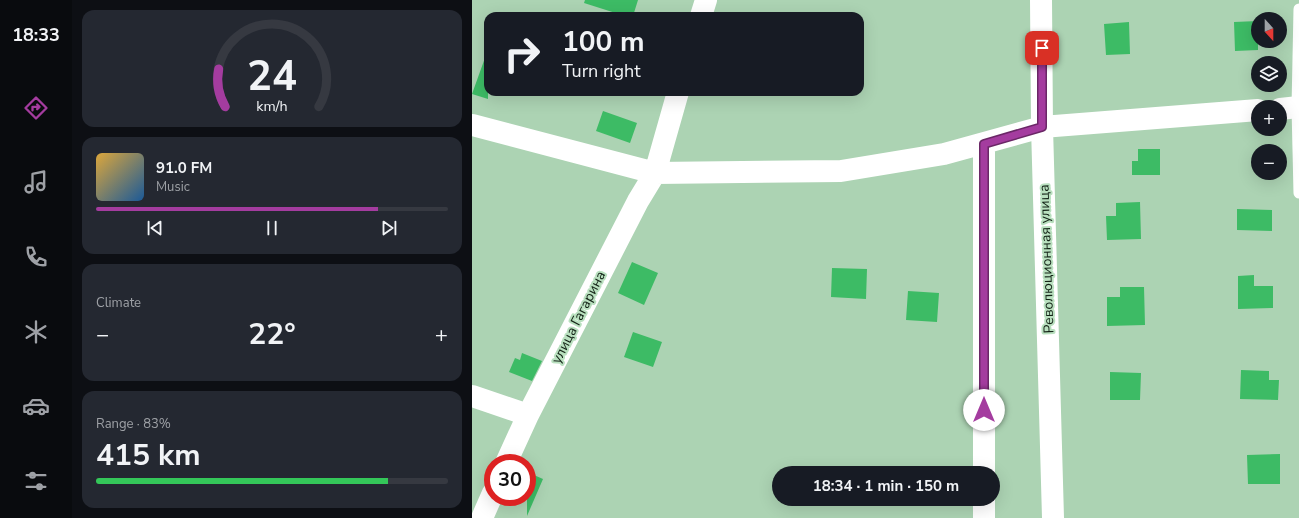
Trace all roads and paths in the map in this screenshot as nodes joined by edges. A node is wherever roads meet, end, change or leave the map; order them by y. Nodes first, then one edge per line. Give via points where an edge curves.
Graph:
1 (706, 0) edge
2 (1041, 0) edge
3 (1299, 9) edge
4 (702, 12) edge
5 (677, 96) edge
6 (1292, 108) edge
7 (1251, 111) edge
8 (472, 125) edge
9 (1042, 127) junction
10 (984, 144) junction
11 (655, 173) junction
12 (1299, 193) edge
13 (472, 396) edge
14 (528, 415) junction
15 (510, 454) edge
16 (984, 466) edge
17 (487, 506) edge
18 (984, 506) edge
19 (482, 518) edge
20 (984, 518) edge
21 (1053, 518) edge

1 - 4 street
2 - 9 street, Революционная улица
3 - 6 lane
5 - 11 street, улица Гагарина
6 - 12 lane
7 - 9 street
8 - 11 street
9 - 10 street
9 - 21 street, Революционная улица
10 - 11 street via 944,154 841,171
10 - 16 street
11 - 14 street, улица Гагарина via 638,201
13 - 14 street
14 - 15 street, улица Гагарина
17 - 19 street
18 - 20 street

